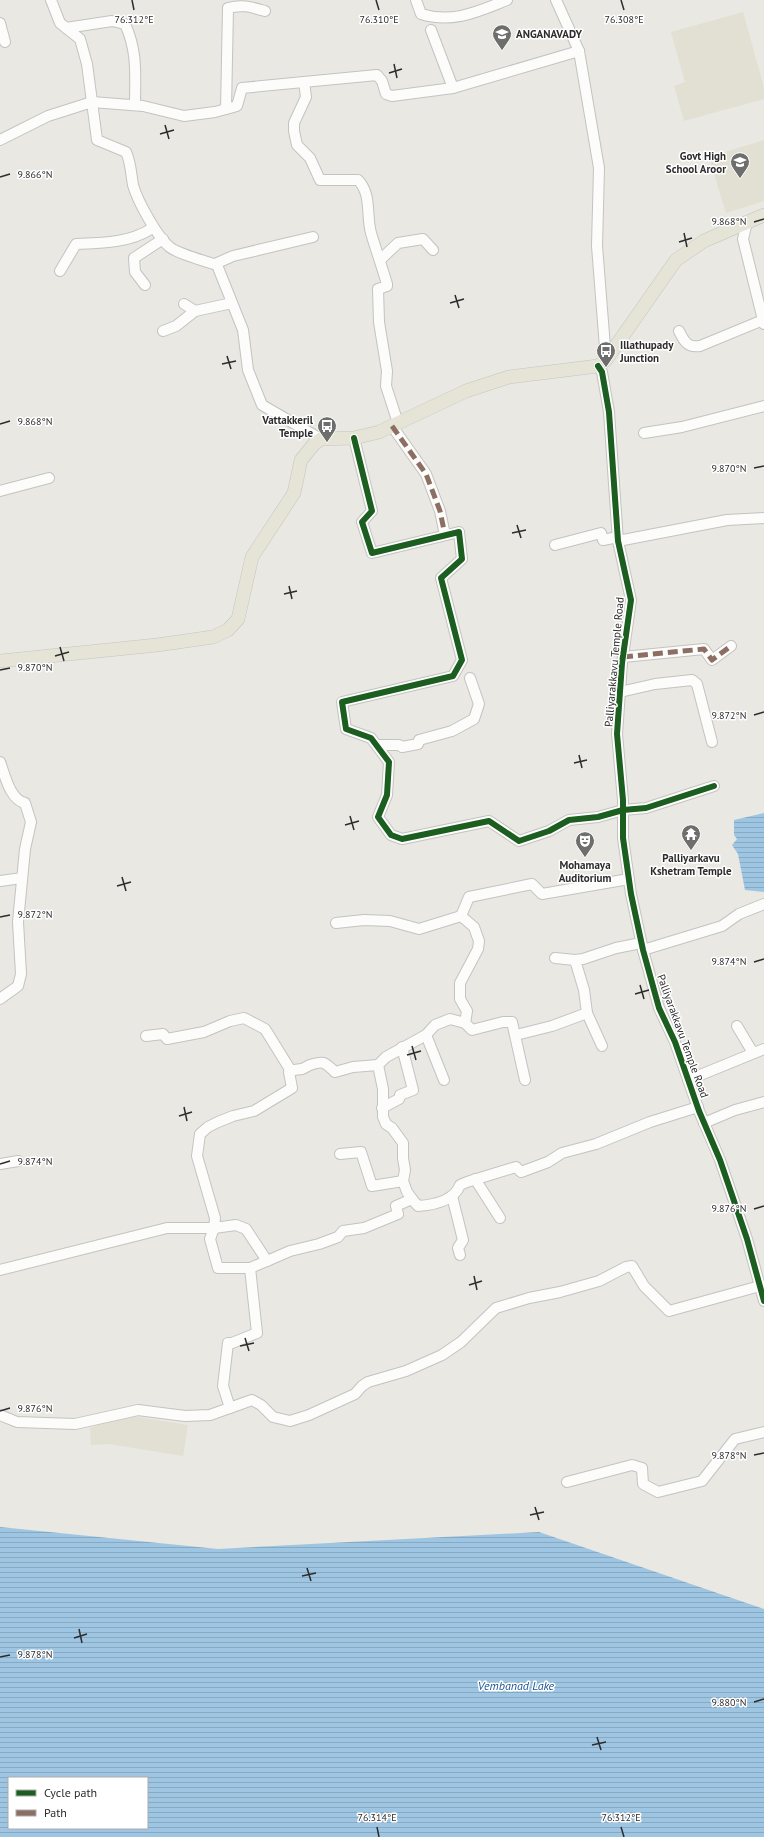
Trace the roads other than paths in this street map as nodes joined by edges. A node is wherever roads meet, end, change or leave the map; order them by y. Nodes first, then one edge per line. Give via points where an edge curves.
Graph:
1 (51, 0) edge
2 (416, 0) edge
3 (507, 0) edge
4 (556, 0) edge
5 (265, 11) dead end
6 (0, 23) edge
7 (66, 28) junction
8 (431, 30) dead end
9 (5, 42) dead end
10 (579, 51) junction
11 (304, 82) junction
12 (453, 88) junction
13 (92, 102) junction
14 (135, 105) junction
15 (226, 109) junction
16 (0, 140) edge
17 (764, 215) edge
18 (747, 222) junction
19 (152, 225) junction
20 (314, 237) dead end
21 (163, 239) junction
22 (432, 250) dead end
23 (380, 260) junction
24 (215, 264) junction
25 (60, 271) dead end
26 (145, 285) dead end
27 (232, 303) junction
28 (184, 304) dead end
29 (195, 311) junction
30 (763, 322) edge
31 (163, 331) dead end
32 (679, 331) dead end
33 (602, 363) junction
34 (764, 406) edge
35 (395, 424) junction
36 (644, 434) dead end
37 (354, 438) junction
38 (321, 439) junction
39 (49, 478) dead end
40 (0, 492) edge
41 (764, 518) edge
42 (445, 535) junction
43 (618, 539) junction
44 (555, 545) dead end
45 (731, 646) dead end
46 (623, 657) junction
47 (0, 661) edge
48 (470, 678) dead end
49 (620, 692) junction
50 (712, 742) dead end
51 (376, 745) junction
52 (0, 762) edge
53 (714, 786) dead end
54 (623, 810) junction
55 (22, 878) junction
56 (629, 878) junction
57 (0, 881) edge
58 (764, 904) edge
59 (461, 916) junction
60 (336, 923) dead end
61 (642, 947) junction
62 (555, 958) dead end
63 (575, 960) junction
64 (0, 999) edge
65 (587, 1013) junction
66 (465, 1023) junction
67 (737, 1026) dead end
68 (426, 1035) junction
69 (516, 1035) junction
70 (146, 1036) dead end
71 (602, 1046) dead end
72 (402, 1047) junction
73 (764, 1049) edge
74 (753, 1053) junction
75 (378, 1065) junction
76 (291, 1071) junction
77 (444, 1080) dead end
78 (526, 1080) dead end
79 (688, 1080) junction
80 (764, 1102) edge
81 (698, 1107) junction
82 (382, 1108) junction
83 (704, 1123) junction
84 (340, 1154) dead end
85 (18, 1160) dead end
86 (0, 1164) edge
87 (475, 1179) junction
88 (403, 1181) junction
89 (452, 1196) junction
90 (412, 1199) junction
91 (500, 1218) dead end
92 (214, 1228) junction
93 (460, 1255) dead end
94 (267, 1261) junction
95 (250, 1268) junction
96 (0, 1270) edge
97 (760, 1286) junction
98 (764, 1301) edge
99 (230, 1408) junction
100 (0, 1415) edge
101 (764, 1432) edge
102 (567, 1482) dead end

1 - 7 street via 60,23
2 - 3 street via 421,14 436,18 479,12
4 - 10 street, Palliyarakkavu Temple Road
5 - 15 street via 239,5 228,8
6 - 9 street
7 - 13 street via 80,39 87,64
7 - 14 street via 112,21 125,24 134,51
8 - 12 street
10 - 12 street
10 - 33 street, Palliyarakkavu Temple Road via 598,168 597,246
11 - 12 street via 377,75 386,94 392,96
11 - 15 street via 242,88 237,106
11 - 23 street via 306,97 294,123 297,145 310,158 320,180 358,180 364,186 371,232
13 - 14 street
13 - 16 street via 48,116
13 - 19 street via 97,140 126,152 134,186
14 - 15 street via 184,116
17 - 18 main road
18 - 30 street via 743,239
18 - 33 main road via 704,241 676,260
19 - 21 street
19 - 25 street via 151,229 143,234 117,242 76,244
20 - 24 street via 233,256
21 - 24 street via 171,248
21 - 26 street via 134,258 135,272
22 - 23 street via 423,239 398,243
23 - 35 street via 387,286 378,290 379,322 388,371 386,386
24 - 27 street
27 - 29 street
27 - 38 street via 243,330 248,370 262,405
28 - 29 street
29 - 31 street via 176,326
30 - 32 street via 693,347 686,344
33 - 35 main road via 509,377 466,391
33 - 43 street, Palliyarakkavu Temple Road via 609,412
34 - 36 street
35 - 37 main road via 379,432
35 - 42 street via 426,474 440,511
37 - 38 main road
37 - 42 street via 372,511 362,522 372,553
38 - 47 main road via 300,460 294,493 252,558 238,619 228,630 213,637 158,645
39 - 40 street
41 - 43 street via 727,520
42 - 51 street via 458,532 462,559 441,578 462,660 453,676 342,702 346,729 371,738
43 - 44 street via 603,540 601,533
43 - 46 street, Palliyarakkavu Temple Road via 631,600
45 - 46 street via 712,660 704,649
46 - 49 street, Palliyarakkavu Temple Road
48 - 51 street via 479,704 474,719 452,731 419,740 418,744 402,747
49 - 50 street via 655,684 692,680 697,684
49 - 54 street, Palliyarakkavu Temple Road via 617,734
51 - 54 street via 389,762 387,795 378,817 391,835 402,839 490,821 519,841 549,831 569,820 598,817
52 - 55 street via 12,793 26,803 31,822
53 - 54 street via 646,808
54 - 56 street, Palliyarakkavu Temple Road via 623,838
55 - 57 street
55 - 64 street via 18,922 22,974 18,986
56 - 59 street via 542,894 532,884 469,897
56 - 61 street, Palliyarakkavu Temple Road
58 - 61 street via 739,914 722,926
59 - 60 street via 420,929 390,921
59 - 66 street via 474,927 479,941 478,949 460,984 460,999 467,1011
61 - 63 street via 616,948
61 - 79 street, Palliyarakkavu Temple Road via 659,1008 675,1042
62 - 63 street
63 - 65 street via 584,990
65 - 69 street via 552,1026
65 - 71 street
66 - 68 street via 450,1019 435,1025
66 - 69 street via 472,1030 512,1022
67 - 74 street
68 - 72 street
68 - 77 street
69 - 78 street
70 - 76 street via 163,1034 167,1040 204,1032 244,1018 264,1028
72 - 75 street via 386,1056
72 - 82 street via 413,1090 400,1095 398,1099
73 - 74 street
74 - 79 street
75 - 76 street via 353,1067 335,1072 323,1062
75 - 82 street via 383,1089
76 - 92 street via 289,1072 292,1088 254,1111 218,1122 200,1134 198,1156 215,1218
79 - 81 street, Palliyarakkavu Temple Road
80 - 83 street via 735,1110
81 - 83 street, Palliyarakkavu Temple Road
81 - 87 street via 650,1122 596,1144 562,1153 548,1162 521,1172 516,1167
82 - 88 street via 386,1124 403,1143
83 - 97 street, Palliyarakkavu Temple Road via 720,1160
84 - 88 street via 361,1152 372,1186
85 - 86 street
87 - 89 street via 460,1185
87 - 91 street
88 - 90 street
89 - 90 street via 431,1205 418,1206
89 - 93 street via 463,1240 458,1248
90 - 94 street via 396,1206 398,1214 364,1228 344,1231 338,1237 290,1251
92 - 94 street via 236,1225 246,1229
92 - 95 street via 210,1239 218,1268
92 - 96 street via 167,1228
94 - 95 street
95 - 99 street via 257,1333 228,1343 224,1386
97 - 98 street, Palliyarakkavu Temple Road
97 - 99 street via 669,1311 644,1286 632,1266 626,1267 599,1281 496,1308 461,1342 442,1355 406,1371 368,1382 355,1394 309,1416 290,1421 273,1417 252,1400
99 - 100 street via 210,1415 185,1416 138,1410 75,1424 17,1422
101 - 102 street via 735,1439 702,1481 676,1488 658,1492 643,1484 642,1468 632,1465

